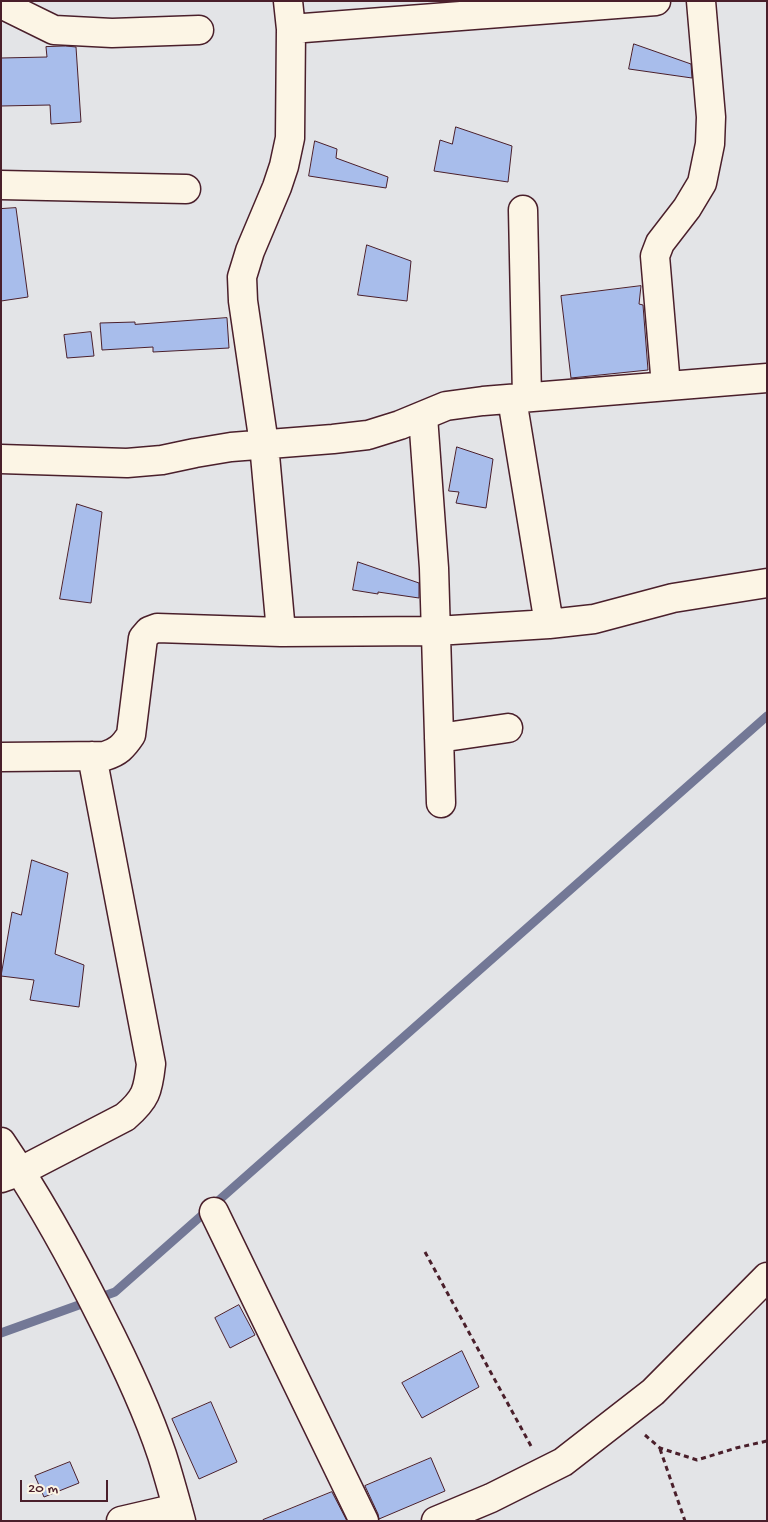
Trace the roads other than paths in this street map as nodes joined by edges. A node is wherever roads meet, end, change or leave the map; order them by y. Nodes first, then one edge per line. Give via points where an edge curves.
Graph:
1 (288, 1) edge
2 (656, 1) edge
3 (700, 1) edge
4 (1, 4) edge
5 (291, 29) junction
6 (200, 30) dead end
7 (1, 185) edge
8 (186, 189) dead end
9 (523, 210) dead end
10 (767, 378) edge
11 (666, 386) junction
12 (520, 398) junction
13 (423, 416) junction
14 (264, 444) junction
15 (1, 459) edge
16 (767, 583) edge
17 (549, 624) junction
18 (436, 631) junction
19 (281, 632) junction
20 (508, 728) dead end
21 (439, 738) junction
22 (92, 756) junction
23 (1, 757) edge
24 (441, 803) dead end
25 (1, 1142) edge
26 (11, 1174) edge
27 (214, 1212) dead end
28 (767, 1276) edge
29 (179, 1514) edge
30 (121, 1521) edge
31 (364, 1521) edge
32 (436, 1521) edge

1 - 5 street
2 - 5 street
3 - 11 street via 711,117 710,144 702,183 660,243 655,256
4 - 6 street via 54,30 112,33
5 - 14 street via 290,138 277,187 242,277
7 - 8 street
9 - 12 street
10 - 11 street
11 - 12 street
12 - 13 street via 446,406
12 - 17 street
13 - 14 street via 368,435
13 - 18 street
14 - 15 street via 127,463
14 - 19 street
16 - 17 street via 673,598 594,619
17 - 18 street
18 - 19 street
18 - 21 street
19 - 22 street via 168,627 149,631 143,638 131,735 116,752
20 - 21 street
21 - 24 street
22 - 23 street
22 - 26 street via 151,1064 148,1084 141,1101 125,1117
25 - 26 street
26 - 29 street via 37,1195 119,1351 150,1422
27 - 31 street
28 - 32 street via 653,1392 563,1462
29 - 30 street

